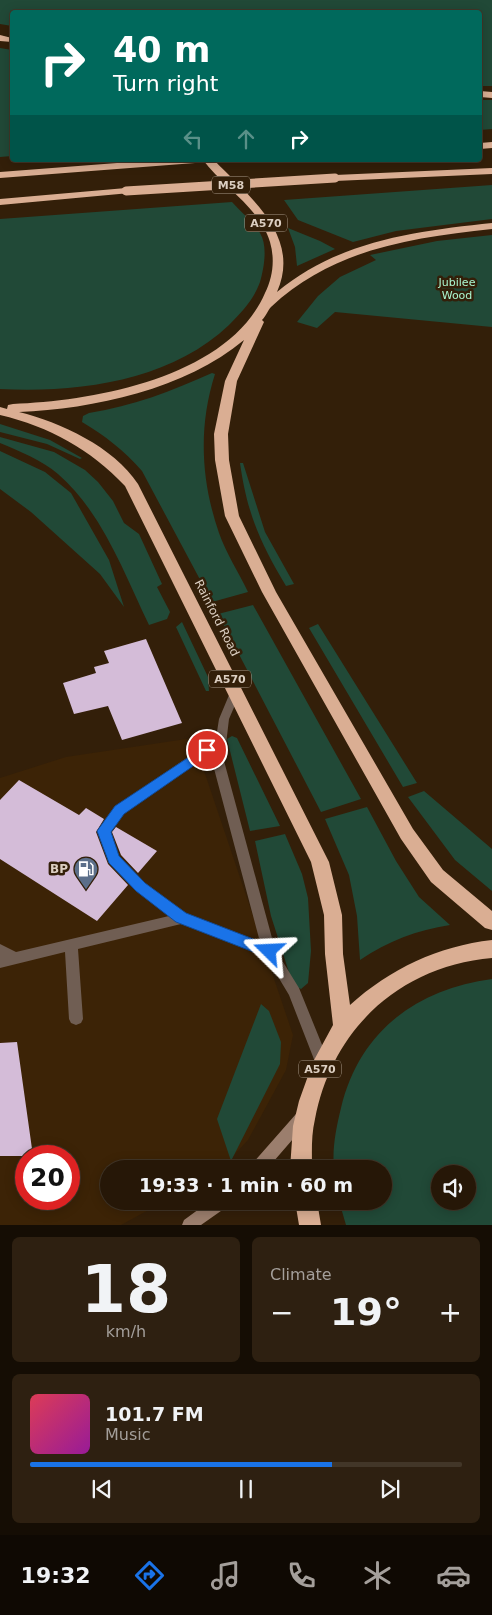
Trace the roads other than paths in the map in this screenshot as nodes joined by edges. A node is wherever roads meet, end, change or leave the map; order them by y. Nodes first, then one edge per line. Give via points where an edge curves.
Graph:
1 (165, 162) edge
2 (210, 162) edge
3 (492, 171) edge
4 (0, 175) edge
5 (0, 202) edge
6 (492, 226) edge
7 (269, 305) junction
8 (258, 322) junction
9 (0, 409) edge
10 (236, 691) junction
11 (220, 741) junction
12 (181, 918) junction
13 (492, 922) edge
14 (72, 944) junction
15 (492, 949) edge
16 (0, 950) edge
17 (269, 951) junction
18 (15, 958) junction
19 (0, 962) edge
20 (76, 1019) dead end
21 (343, 1028) junction
22 (322, 1062) junction
23 (305, 1114) junction
24 (265, 1160) edge
25 (302, 1160) edge
26 (210, 1210) edge
27 (308, 1210) edge
28 (189, 1225) edge
29 (310, 1225) edge

1 - 4 highway
2 - 7 highway, A570 via 264,220 274,237 280,265
3 - 5 highway, M58, bridge via 126,191
6 - 7 highway via 415,234 363,248 322,265 291,284
7 - 8 highway, A570
8 - 9 highway, A570 via 205,361 173,378 138,390 60,406
8 - 13 highway, A570 via 230,381 221,434 232,516 269,592 407,834 437,876
9 - 10 highway, Rainford Road / A570 via 39,421 84,441 111,462 131,484
10 - 11 lane via 224,719
10 - 21 highway, Rainford Road / A570 via 320,862 333,915
11 - 12 lane via 119,810 104,831 114,859 140,887
11 - 17 lane via 218,761
12 - 14 lane
12 - 17 lane
14 - 18 lane
14 - 20 lane
15 - 21 highway, A570 via 425,965 383,988
16 - 18 lane
17 - 22 lane via 294,992
18 - 19 lane
21 - 22 highway, A570
22 - 23 highway, A570
23 - 24 main road
23 - 25 highway, A570
26 - 28 main road
27 - 29 highway

